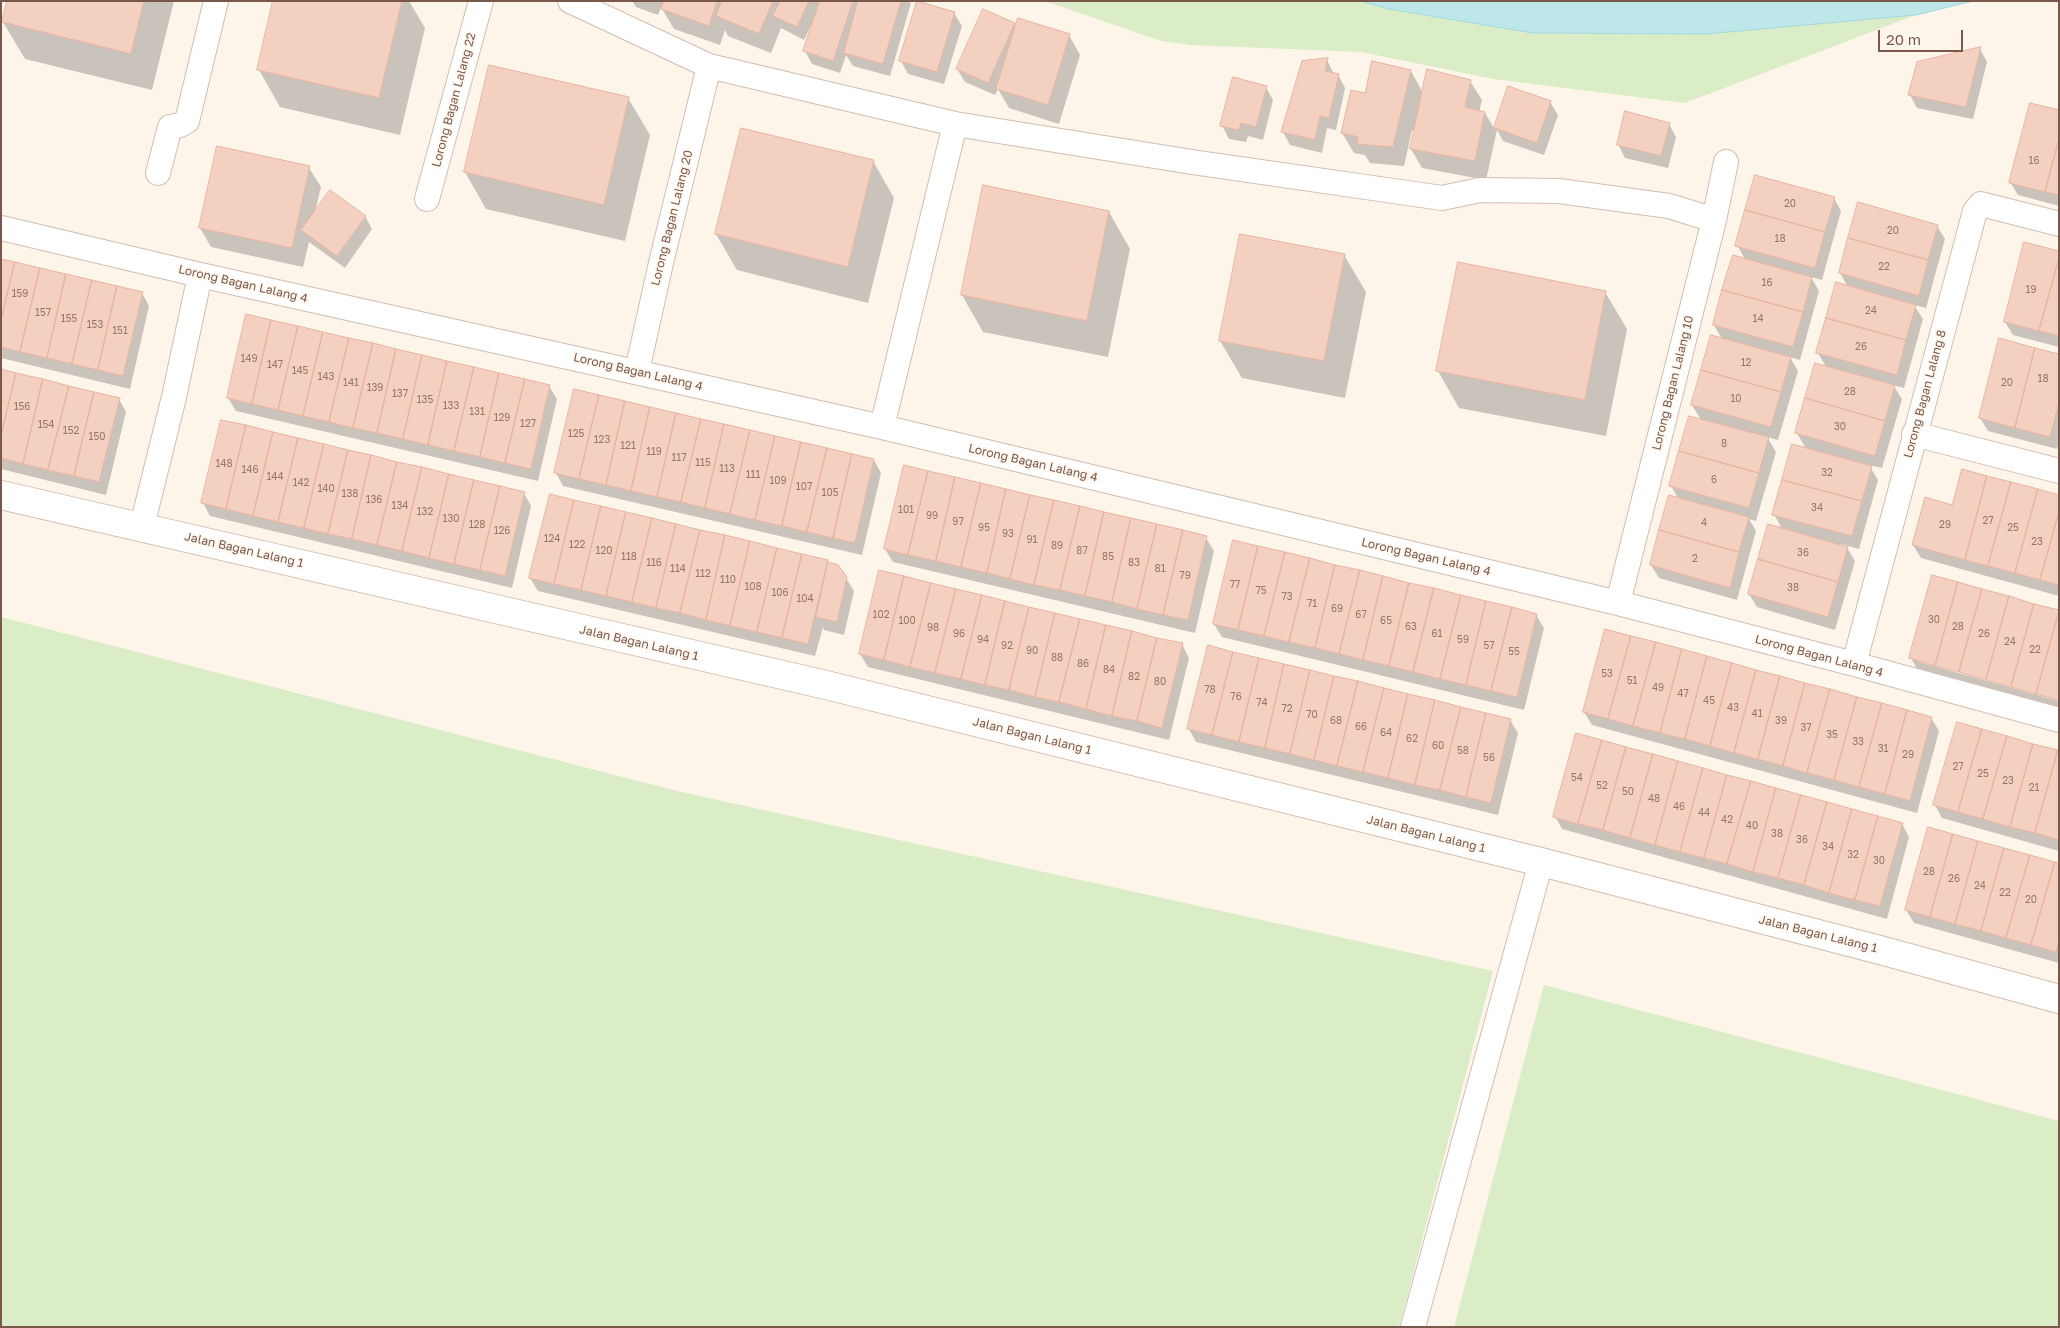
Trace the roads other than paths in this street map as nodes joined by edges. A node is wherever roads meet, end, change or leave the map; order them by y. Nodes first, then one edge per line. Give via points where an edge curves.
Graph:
1 (216, 1) edge
2 (480, 1) edge
3 (570, 1) edge
4 (709, 66) junction
5 (955, 124) junction
6 (1726, 162) dead end
7 (158, 173) dead end
8 (427, 199) dead end
9 (1714, 220) junction
10 (2059, 224) edge
11 (1, 228) edge
12 (200, 276) junction
13 (637, 371) junction
14 (882, 426) junction
15 (1914, 434) junction
16 (2059, 471) edge
17 (1, 494) edge
18 (142, 526) junction
19 (1618, 603) junction
20 (1854, 664) junction
21 (2059, 720) edge
22 (1541, 862) junction
23 (2059, 999) edge
24 (1413, 1327) edge

1 - 7 street via 187,120 170,127
2 - 8 street, Lorong Bagan Lalang 22
3 - 4 street
4 - 5 street
4 - 13 street, Lorong Bagan Lalang 20
5 - 9 street via 1442,198 1480,190 1559,191 1669,206
5 - 14 street
6 - 9 street, Lorong Bagan Lalang 10
9 - 19 street, Lorong Bagan Lalang 10
10 - 15 street, Lorong Bagan Lalang 8 via 1981,204 1975,211
11 - 12 street, Lorong Bagan Lalang 4
12 - 13 street, Lorong Bagan Lalang 4
12 - 18 street
13 - 14 street, Lorong Bagan Lalang 4
14 - 19 street, Lorong Bagan Lalang 4
15 - 16 street
15 - 20 street, Lorong Bagan Lalang 8
17 - 18 main road, Jalan Bagan Lalang 1
18 - 22 main road, Jalan Bagan Lalang 1 via 826,685
19 - 20 street, Lorong Bagan Lalang 4
20 - 21 street, Lorong Bagan Lalang 4
22 - 23 main road, Jalan Bagan Lalang 1
22 - 24 street

